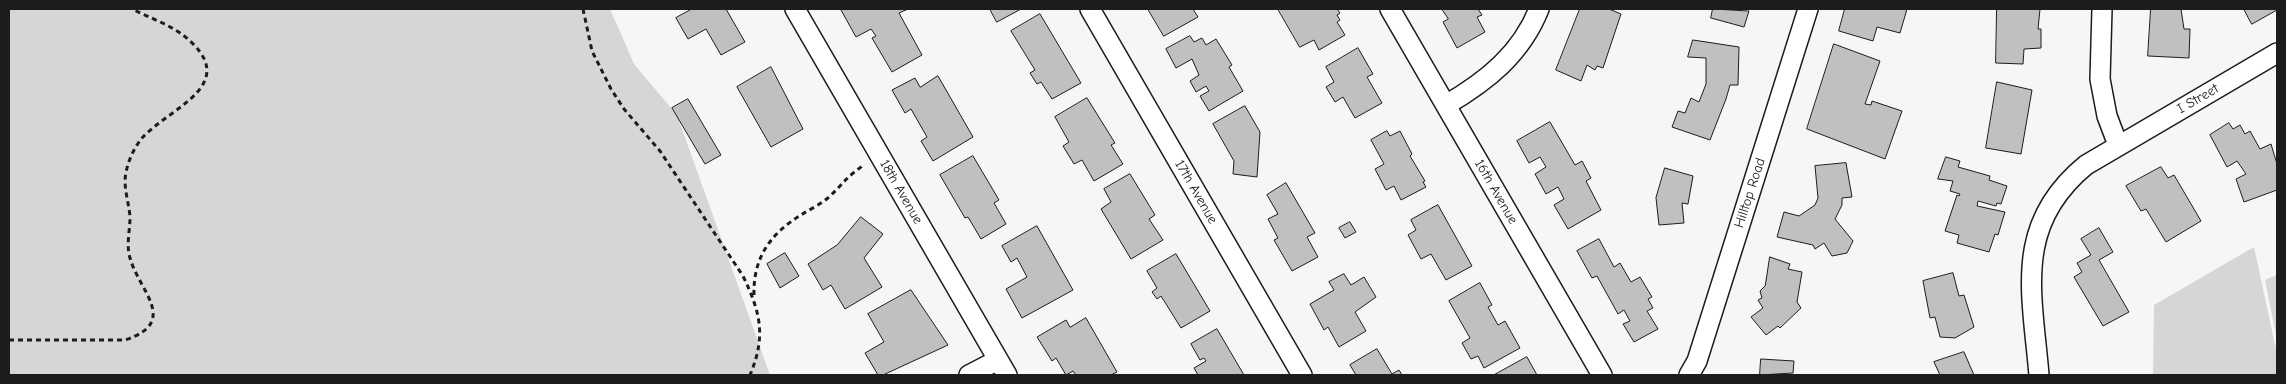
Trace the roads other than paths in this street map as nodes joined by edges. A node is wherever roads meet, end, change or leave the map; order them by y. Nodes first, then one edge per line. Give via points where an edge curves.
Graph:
1 (795, 9) edge
2 (1090, 9) edge
3 (1390, 9) edge
4 (1540, 9) edge
5 (1808, 9) edge
6 (2102, 9) edge
7 (2277, 53) edge
8 (1446, 105) junction
9 (2118, 145) junction
10 (1003, 367) edge
11 (969, 375) edge
12 (1302, 375) edge
13 (1602, 375) edge
14 (1689, 375) edge
15 (2039, 375) edge

1 - 10 street, 18th Avenue
2 - 12 street, 17th Avenue
3 - 8 street, 16th Avenue
4 - 8 street via 1525,37 1502,65 1487,79
5 - 14 street, Hilltop Road via 1697,361
6 - 9 street via 2100,79 2107,116
7 - 9 street, I Street
8 - 13 street, 16th Avenue
9 - 15 street, I Street via 2068,180 2042,218 2032,258
10 - 11 street

